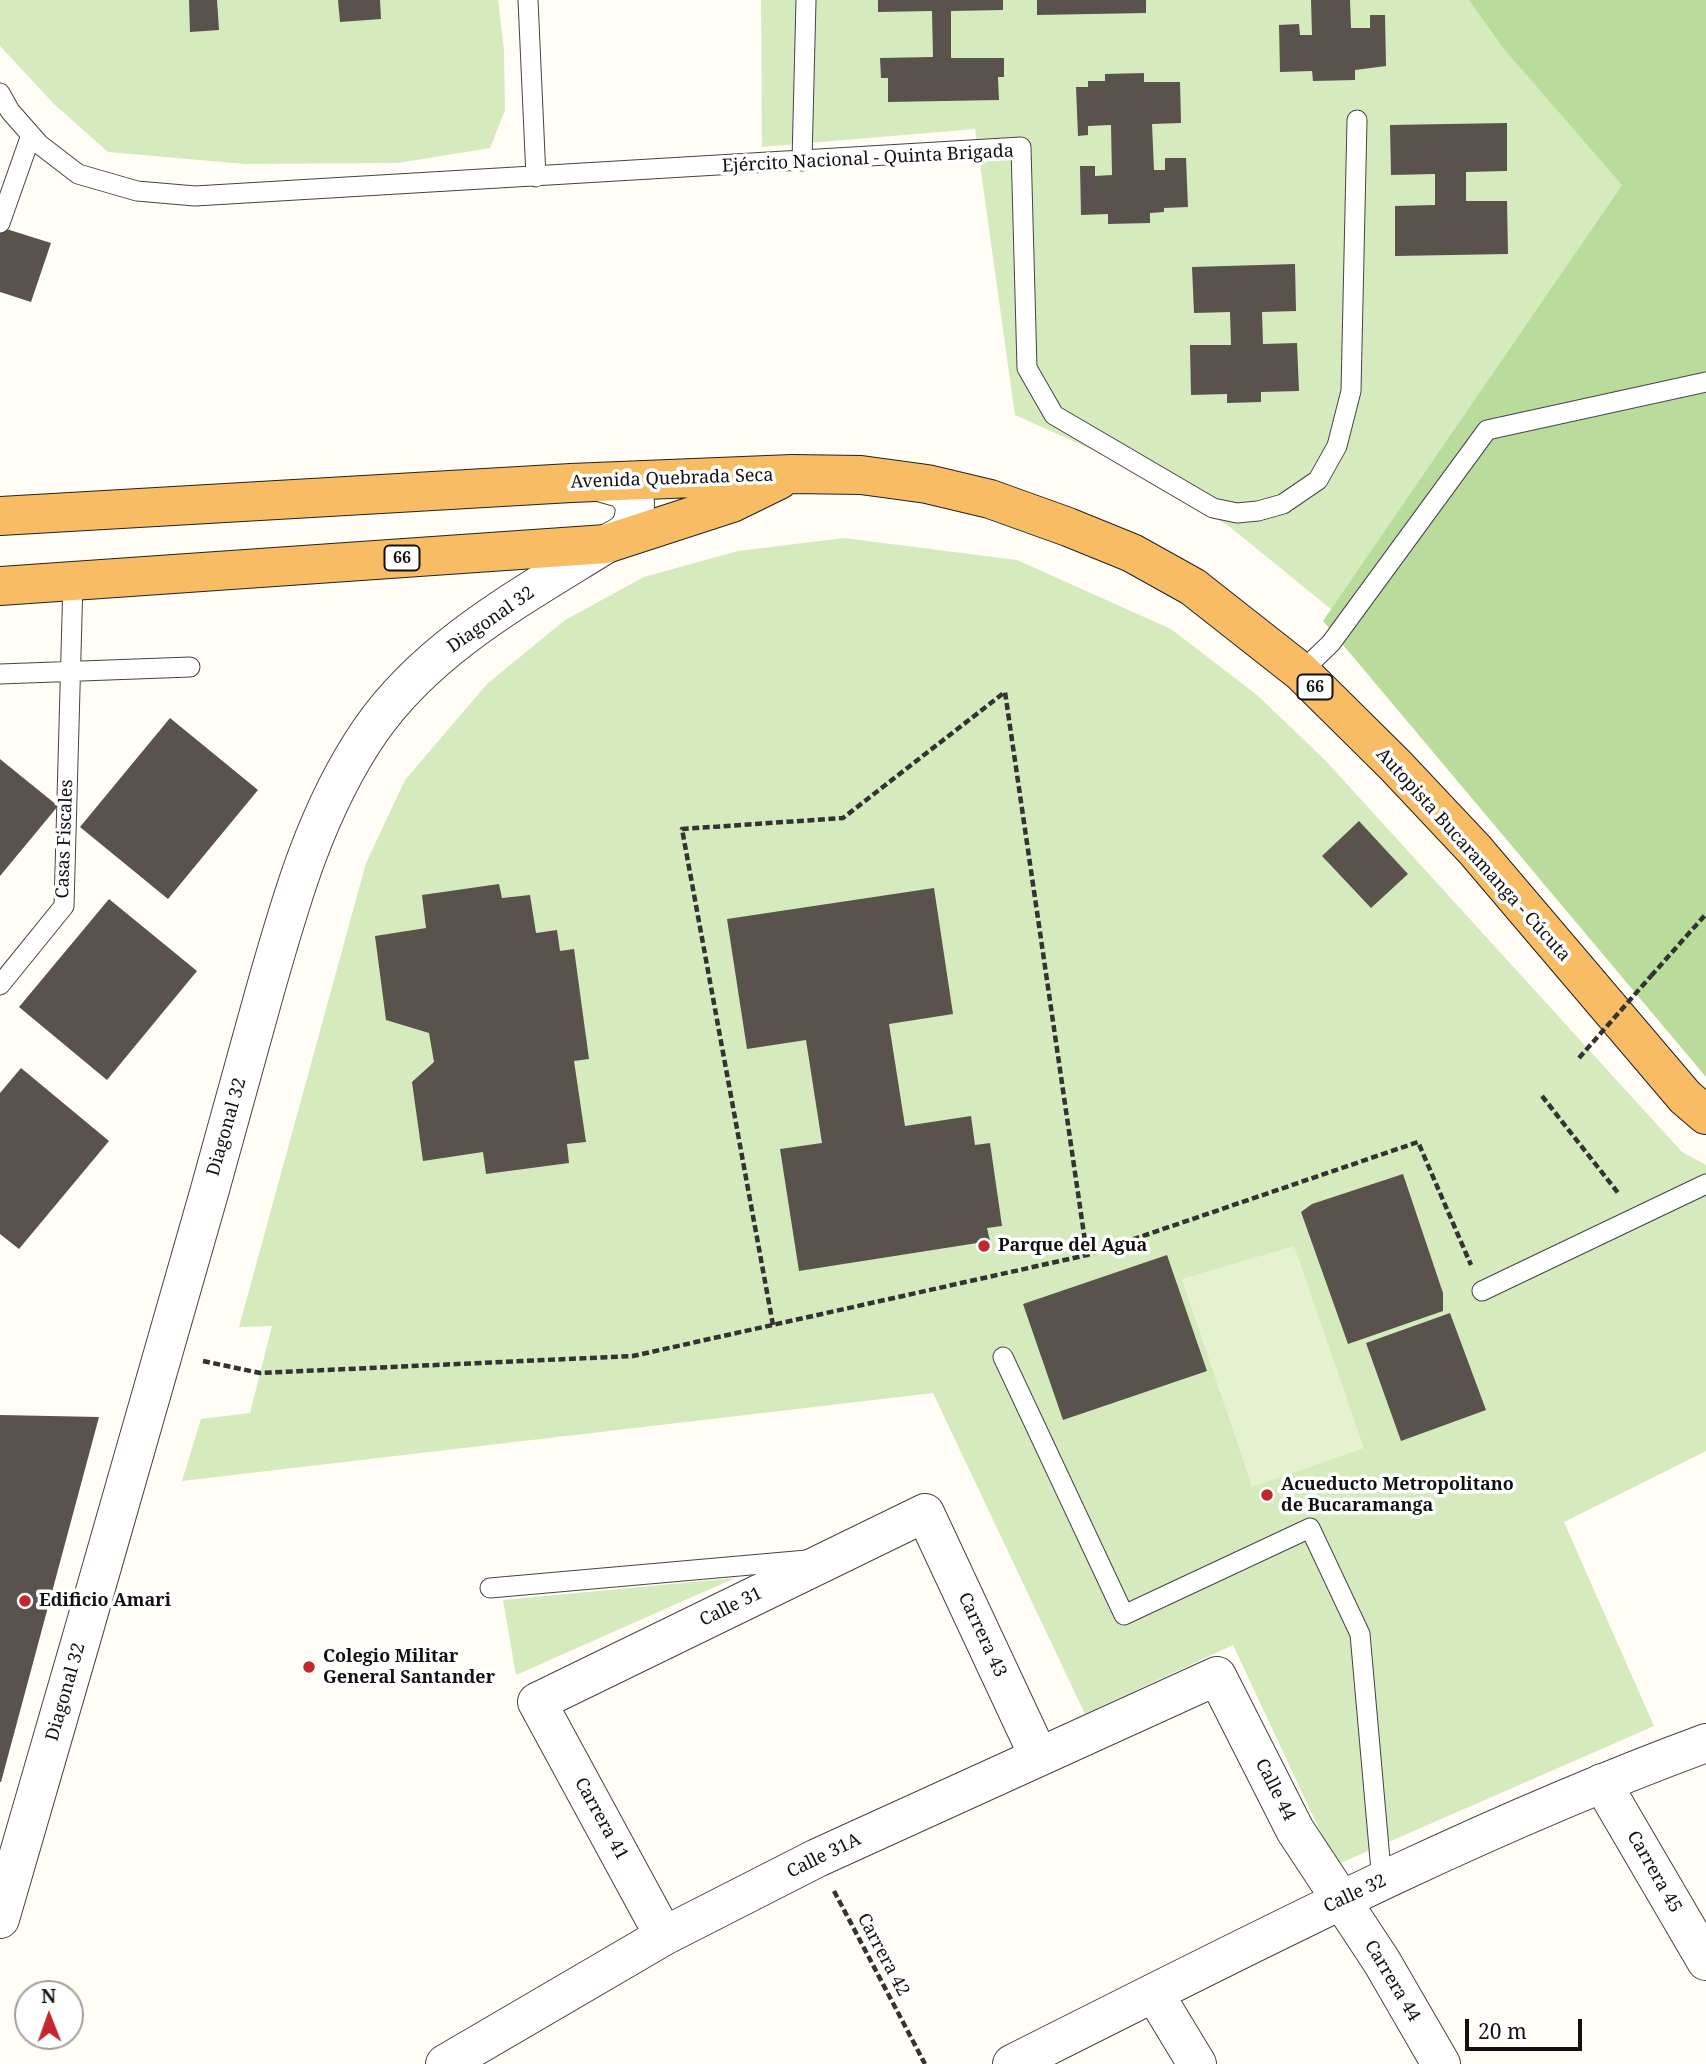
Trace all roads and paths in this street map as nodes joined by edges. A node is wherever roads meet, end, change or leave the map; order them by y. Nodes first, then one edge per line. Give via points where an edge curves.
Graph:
1 (528, 0) edge
2 (806, 0) edge
3 (0, 93) edge
4 (1357, 120) dead end
5 (31, 135) junction
6 (802, 161) junction
7 (536, 177) junction
8 (0, 223) edge
9 (1706, 382) edge
10 (792, 474) junction
11 (599, 482) junction
12 (0, 495) edge
13 (58, 513) junction
14 (0, 516) edge
15 (606, 544) junction
16 (73, 581) junction
17 (0, 586) edge
18 (190, 667) dead end
19 (70, 672) junction
20 (1301, 672) junction
21 (0, 674) edge
22 (1706, 914) edge
23 (0, 985) edge
24 (1578, 1058) dead end
25 (1542, 1096) dead end
26 (1706, 1115) edge
27 (1706, 1184) edge
28 (1636, 1217) junction
29 (1087, 1255) junction
30 (1482, 1291) joint
31 (773, 1325) junction
32 (164, 1353) junction
33 (1003, 1357) dead end
34 (925, 1513) joint
35 (833, 1558) junction
36 (490, 1588) dead end
37 (1217, 1676) joint
38 (537, 1702) joint
39 (1706, 1744) edge
40 (1040, 1757) junction
41 (1602, 1783) junction
42 (12, 1844) edge
43 (817, 1858) junction
44 (1382, 1882) junction
45 (1340, 1900) junction
46 (0, 1919) edge
47 (664, 1936) junction
48 (1706, 1961) edge
49 (1154, 1993) junction
50 (445, 2064) edge
51 (925, 2064) edge
52 (1012, 2064) edge
53 (1197, 2064) edge
54 (1441, 2064) edge

1 - 7 lane
2 - 6 lane
3 - 5 lane, Ejército Nacional - Quinta Brigada
4 - 6 lane, Ejército Nacional - Quinta Brigada via 1350,391 1337,446 1318,480 1283,504 1237,513 1213,508 1054,415 1027,368 1021,147
5 - 7 lane, Ejército Nacional - Quinta Brigada via 78,174 138,191 268,193
5 - 8 lane
6 - 7 lane, Ejército Nacional - Quinta Brigada
9 - 20 lane via 1487,430 1331,643
10 - 11 highway, Avenida Quebrada Seca / 66
10 - 15 highway, Avenida Quebrada Seca / 66 via 733,503
10 - 20 highway, Autopista Bucaramanga - Cúcuta / 66 via 861,475 927,484 990,499 1068,527 1132,553 1193,587
11 - 13 highway, Avenida Quebrada Seca / 66
11 - 15 street, Diagonal 32 via 624,489 635,503 632,524 624,536
12 - 13 lane via 22,506
13 - 14 highway, Avenida Quebrada Seca / 66
15 - 16 highway, Avenida Quebrada Seca / 66
15 - 32 street, Diagonal 32 via 461,636 399,696 370,732 341,783 308,849 283,927
16 - 17 highway, Avenida Quebrada Seca / 66
16 - 19 lane, Casas Fiscales
18 - 19 lane
19 - 21 lane
19 - 23 lane, Casas Fiscales via 64,906
20 - 26 highway, Autopista Bucaramanga - Cúcuta / 66 via 1475,850 1685,1097
22 - 24 path, bridge
25 - 28 path
27 - 28 lane
28 - 30 lane
29 - 30 path via 1418,1142
29 - 31 path
29 - 31 path via 1005,692 843,818 682,829
31 - 32 path via 633,1356 260,1373
32 - 42 street, Diagonal 32
33 - 44 lane via 1124,1615 1310,1528 1360,1634
34 - 35 street, Calle 31
34 - 40 street, Carrera 43
35 - 36 lane
35 - 38 street, Calle 31
37 - 40 street, Calle 31A
37 - 45 street, Calle 44 via 1295,1830
38 - 47 street, Carrera 41
39 - 41 street, Calle 32
40 - 43 street, Calle 31A
41 - 44 street, Calle 32
41 - 48 street, Carrera 45
42 - 46 street, Diagonal 32
43 - 47 street, Calle 31A
43 - 51 path, Carrera 42
44 - 45 street, Calle 32
45 - 49 street, Calle 32
45 - 54 street, Carrera 44
47 - 50 street, Calle 31A
49 - 52 street, Calle 32
49 - 53 street

